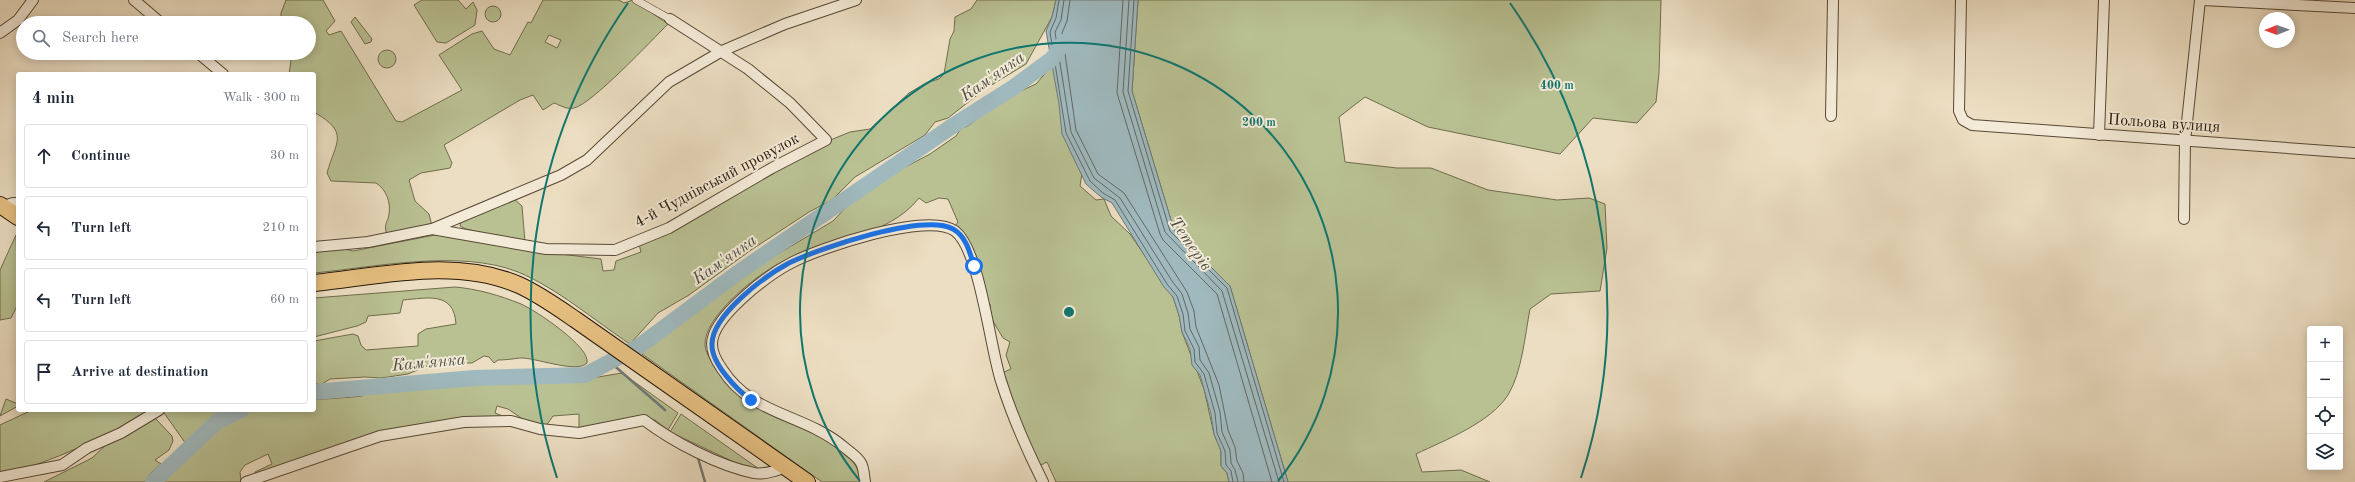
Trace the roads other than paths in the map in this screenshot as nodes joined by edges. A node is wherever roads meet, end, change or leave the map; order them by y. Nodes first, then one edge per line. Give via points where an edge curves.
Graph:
1 (34, 0) edge
2 (134, 0) edge
3 (636, 0) edge
4 (856, 0) edge
5 (1833, 0) edge
6 (1961, 0) edge
7 (2104, 0) edge
8 (2202, 0) edge
9 (2355, 8) edge
10 (21, 16) edge
11 (153, 16) edge
12 (670, 20) joint
13 (16, 21) edge
14 (0, 33) edge
15 (722, 51) junction
16 (206, 60) edge
17 (221, 72) edge
18 (1831, 116) dead end
19 (2099, 135) junction
20 (2185, 141) junction
21 (2355, 153) edge
22 (16, 203) edge
23 (0, 208) edge
24 (16, 216) edge
25 (2184, 219) dead end
26 (16, 222) edge
27 (432, 229) junction
28 (316, 248) edge
29 (316, 283) edge
30 (316, 290) edge
31 (574, 323) junction
32 (660, 383) junction
33 (156, 412) edge
34 (778, 470) junction
35 (0, 477) edge
36 (246, 482) edge
37 (795, 482) edge
38 (807, 482) edge
39 (865, 482) edge
40 (1043, 482) edge

1 - 10 street
2 - 11 street
3 - 12 street
4 - 15 street via 785,24
5 - 18 street
6 - 19 street, Польова вулиця via 1959,111 1962,120 1972,125
7 - 19 street
8 - 9 street
8 - 20 street
12 - 15 street
13 - 14 street
15 - 27 street via 669,82 586,160 561,175
15 - 27 street, 4-й Чуднівський провулок via 790,103 826,140 669,228 614,250 546,249
16 - 17 street
19 - 20 street, Польова вулиця
20 - 21 street, Польова вулиця
20 - 25 street
22 - 23 street
23 - 24 main road
23 - 26 main road
27 - 28 street via 368,242
29 - 31 main road via 442,270 479,272 534,292
30 - 31 main road via 438,277 474,278 531,298
31 - 32 main road
32 - 34 main road
32 - 38 main road
33 - 35 street via 121,433 86,448 62,465
34 - 36 street via 755,473 714,459 666,437 644,420 579,433 540,429 512,421 464,422 380,436
34 - 37 main road
39 - 40 street via 861,461 831,436 741,393 714,356 714,335 725,317 742,298 789,264 869,236 902,227 922,225 953,229 966,243 974,266 1001,381

